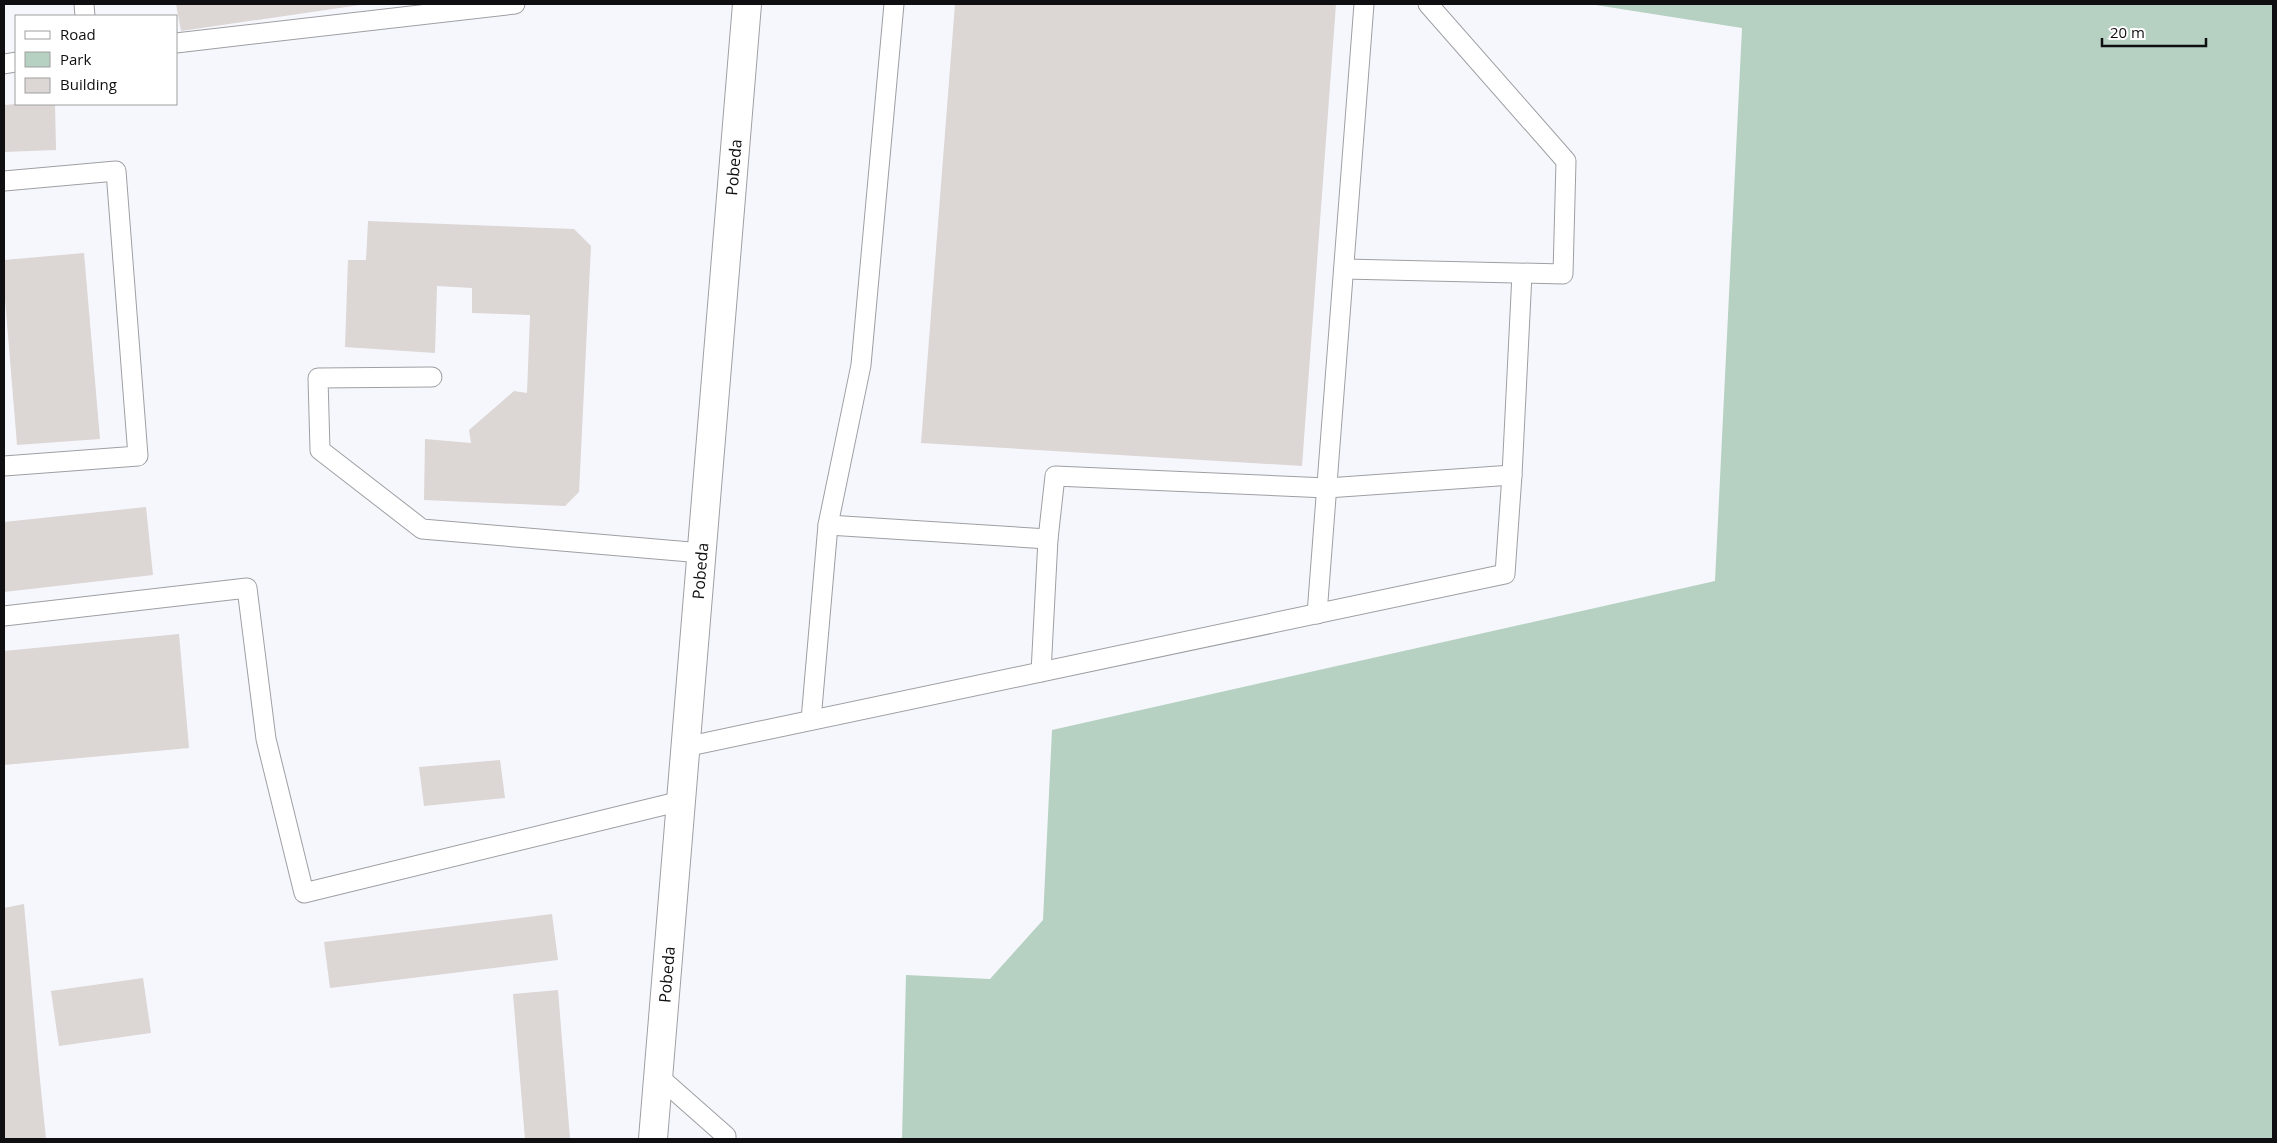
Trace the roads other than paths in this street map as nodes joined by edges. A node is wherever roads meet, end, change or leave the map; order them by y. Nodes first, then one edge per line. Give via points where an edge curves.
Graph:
1 (515, 4) edge
2 (747, 4) edge
3 (894, 4) edge
4 (1364, 4) edge
5 (1428, 4) edge
6 (178, 44) edge
7 (4, 181) edge
8 (1344, 269) junction
9 (1522, 274) junction
10 (432, 377) dead end
11 (4, 466) edge
12 (1512, 475) junction
13 (1327, 488) junction
14 (828, 525) junction
15 (1048, 539) junction
16 (702, 553) junction
17 (1317, 614) junction
18 (4, 616) edge
19 (1040, 672) junction
20 (811, 720) junction
21 (685, 747) junction
22 (681, 801) junction
23 (658, 1076) junction
24 (653, 1139) edge
25 (726, 1139) edge

1 - 6 lane
2 - 16 street, Pobeda
3 - 14 lane via 861,365
4 - 8 lane
5 - 9 lane via 1566,161 1563,274
7 - 11 lane via 116,171 138,456
8 - 9 lane
8 - 13 lane
9 - 12 lane
10 - 16 lane via 318,378 320,450 422,529
12 - 13 lane
12 - 17 lane via 1505,574
13 - 15 lane via 1055,476
13 - 17 lane
14 - 15 lane
14 - 20 lane
15 - 19 lane
16 - 21 street, Pobeda
17 - 19 lane
18 - 22 lane via 247,588 266,739 304,893
19 - 20 lane
20 - 21 lane
21 - 22 street, Pobeda
22 - 23 street, Pobeda
23 - 24 street, Pobeda
23 - 25 lane

